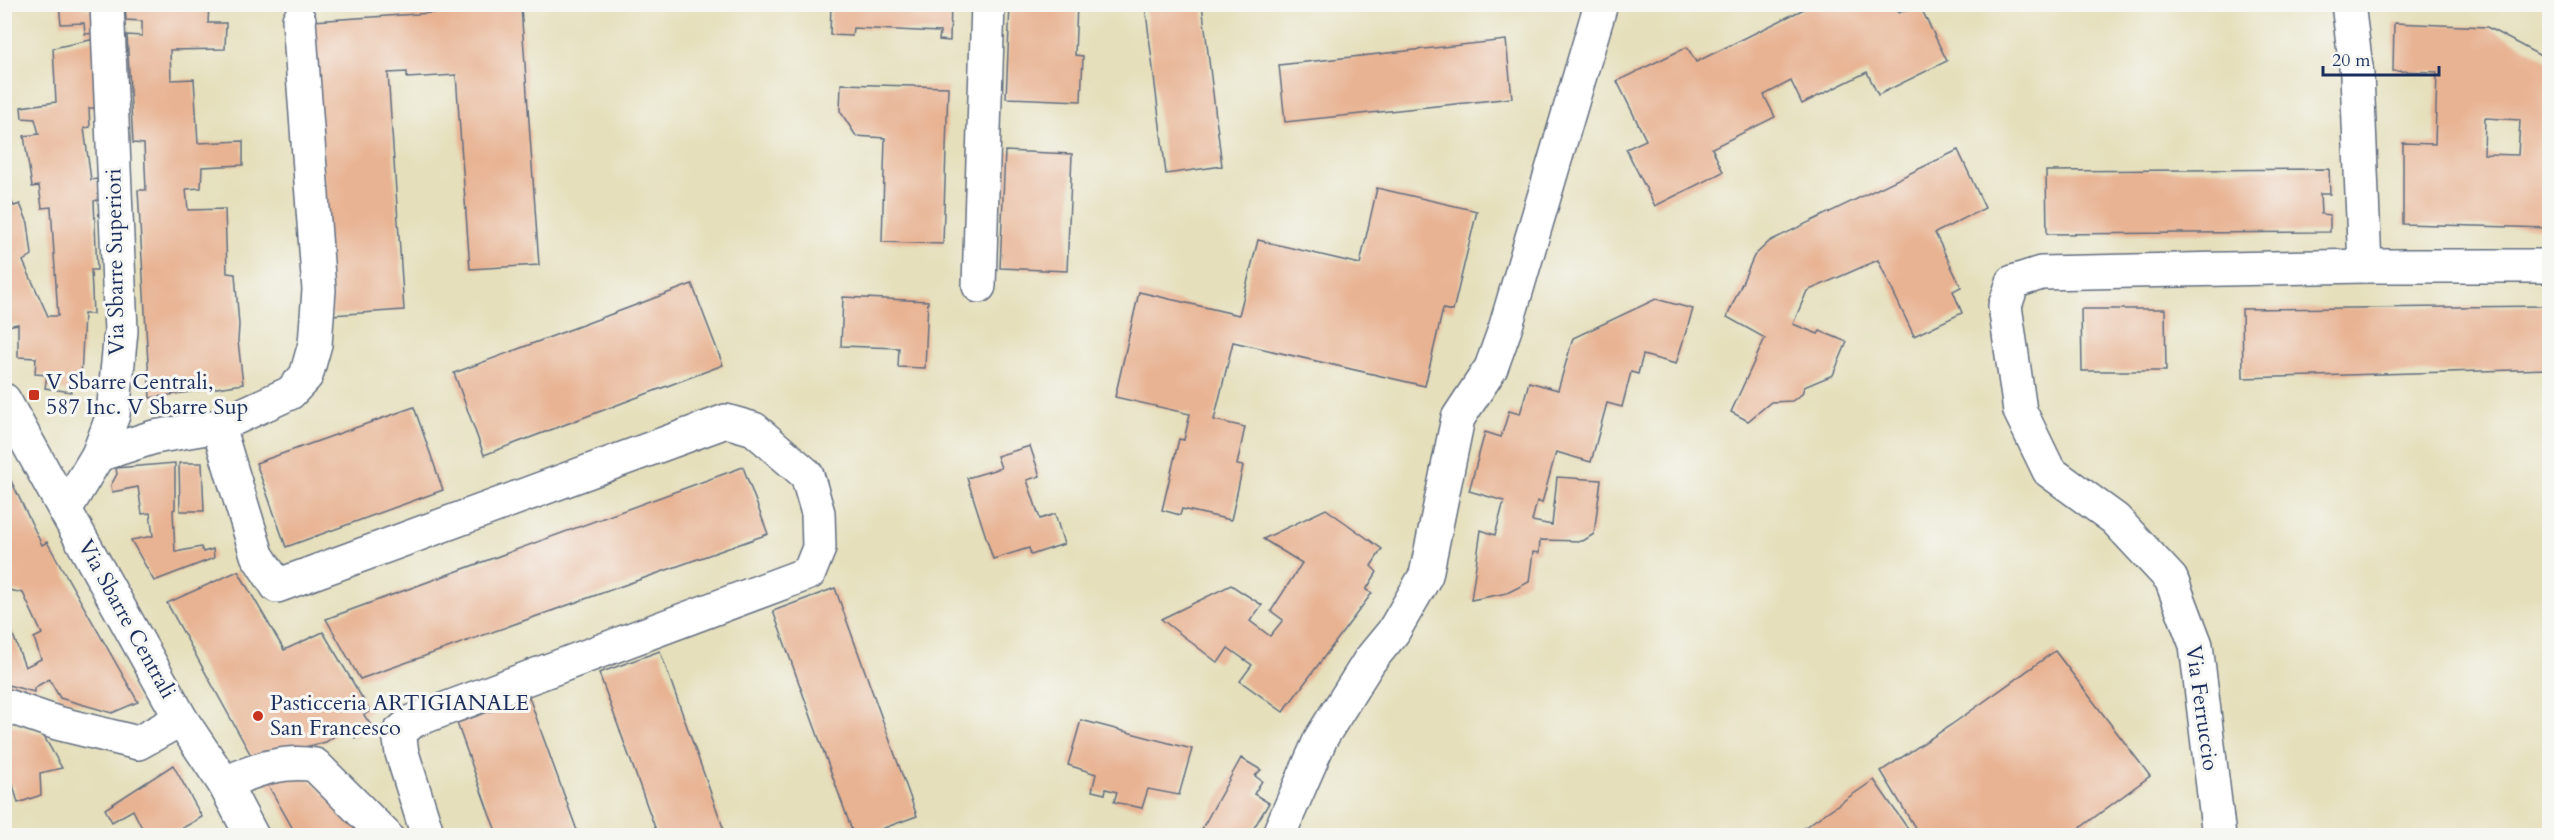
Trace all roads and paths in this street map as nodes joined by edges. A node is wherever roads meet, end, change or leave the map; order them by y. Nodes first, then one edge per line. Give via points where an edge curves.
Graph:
1 (108, 4) edge
2 (988, 4) edge
3 (1601, 4) edge
4 (2348, 4) edge
5 (299, 20) dead end
6 (2365, 266) junction
7 (2550, 266) edge
8 (979, 286) dead end
9 (4, 400) edge
10 (218, 426) junction
11 (99, 455) junction
12 (66, 508) junction
13 (4, 705) edge
14 (181, 719) junction
15 (224, 783) junction
16 (252, 836) edge
17 (386, 836) edge
18 (428, 836) edge
19 (1278, 836) edge
20 (2219, 836) edge

1 - 11 street, Via Sbarre Superiori via 121,331 113,415
2 - 8 street
3 - 19 street via 1505,329 1491,368 1458,418 1426,576 1321,738
4 - 6 street via 2357,75
5 - 10 street via 319,290 315,344 306,376 290,393
6 - 7 street
6 - 20 street, Via Ferruccio via 2041,273 2013,282 2005,306 2020,411 2049,471 2115,519 2171,579 2196,645
9 - 12 street, Via Sbarre Centrali
10 - 11 street via 154,437
10 - 18 street via 257,555 277,586 726,421 754,429 807,475 818,513 819,548 809,573 412,721 399,733
11 - 12 street, Via Sbarre Superiori
12 - 14 street, Via Sbarre Centrali
13 - 14 street via 138,743
14 - 15 street, Via Sbarre Centrali
15 - 16 street, Via Sbarre Centrali
15 - 17 street via 263,767 299,762 315,765

